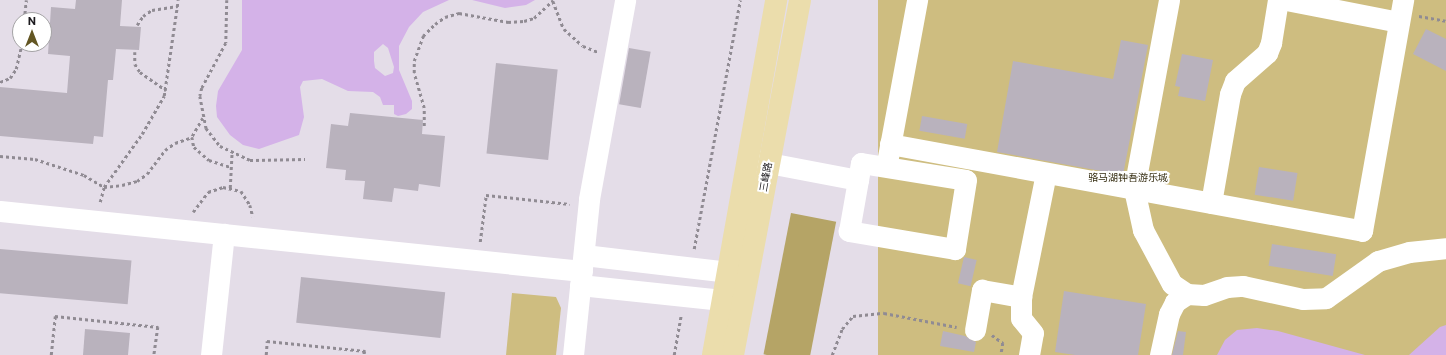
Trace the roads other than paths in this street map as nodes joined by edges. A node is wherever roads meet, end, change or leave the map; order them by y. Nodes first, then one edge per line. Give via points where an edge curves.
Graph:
1 (625, 0) edge
2 (776, 0) edge
3 (800, 0) edge
4 (917, 0) edge
5 (1169, 0) edge
6 (1278, 0) edge
7 (1286, 0) edge
8 (1401, 12) edge
9 (890, 144) junction
10 (759, 161) junction
11 (886, 167) junction
12 (1046, 173) junction
13 (858, 180) junction
14 (1134, 189) junction
15 (1211, 203) junction
16 (0, 211) edge
17 (1362, 231) junction
18 (224, 234) junction
19 (1446, 248) edge
20 (1378, 261) junction
21 (582, 270) junction
22 (738, 273) junction
23 (1187, 294) junction
24 (1021, 297) junction
25 (733, 302) junction
26 (975, 330) road end
27 (211, 355) edge
28 (573, 355) edge
29 (713, 355) edge
30 (733, 355) edge
31 (1030, 355) edge
32 (1160, 355) edge

1 - 21 street via 589,206
2 - 10 main road, 三峰路
3 - 10 main road, 三峰路
4 - 9 street
5 - 14 street
6 - 15 street via 1267,53 1235,81 1230,94
7 - 8 street
8 - 17 street
9 - 11 street
9 - 12 street
10 - 13 street
10 - 22 main road, 三峰路
11 - 13 street via 861,163
11 - 13 street via 966,180 955,248 850,232
12 - 14 street
12 - 24 street
14 - 15 street
14 - 23 street via 1137,211 1146,236 1172,284
15 - 17 street
16 - 18 street
17 - 20 street
18 - 21 street
18 - 27 street
19 - 20 street via 1409,252
20 - 23 street via 1326,298 1303,299 1243,286 1226,287 1204,295
21 - 22 street via 690,268
21 - 25 street via 685,297
21 - 28 street
22 - 25 main road, 三峰路
23 - 32 street via 1175,302 1169,314
24 - 26 street via 982,290
24 - 31 street via 1021,318 1033,333
25 - 29 main road, 三峰路
25 - 30 main road, 三峰路

